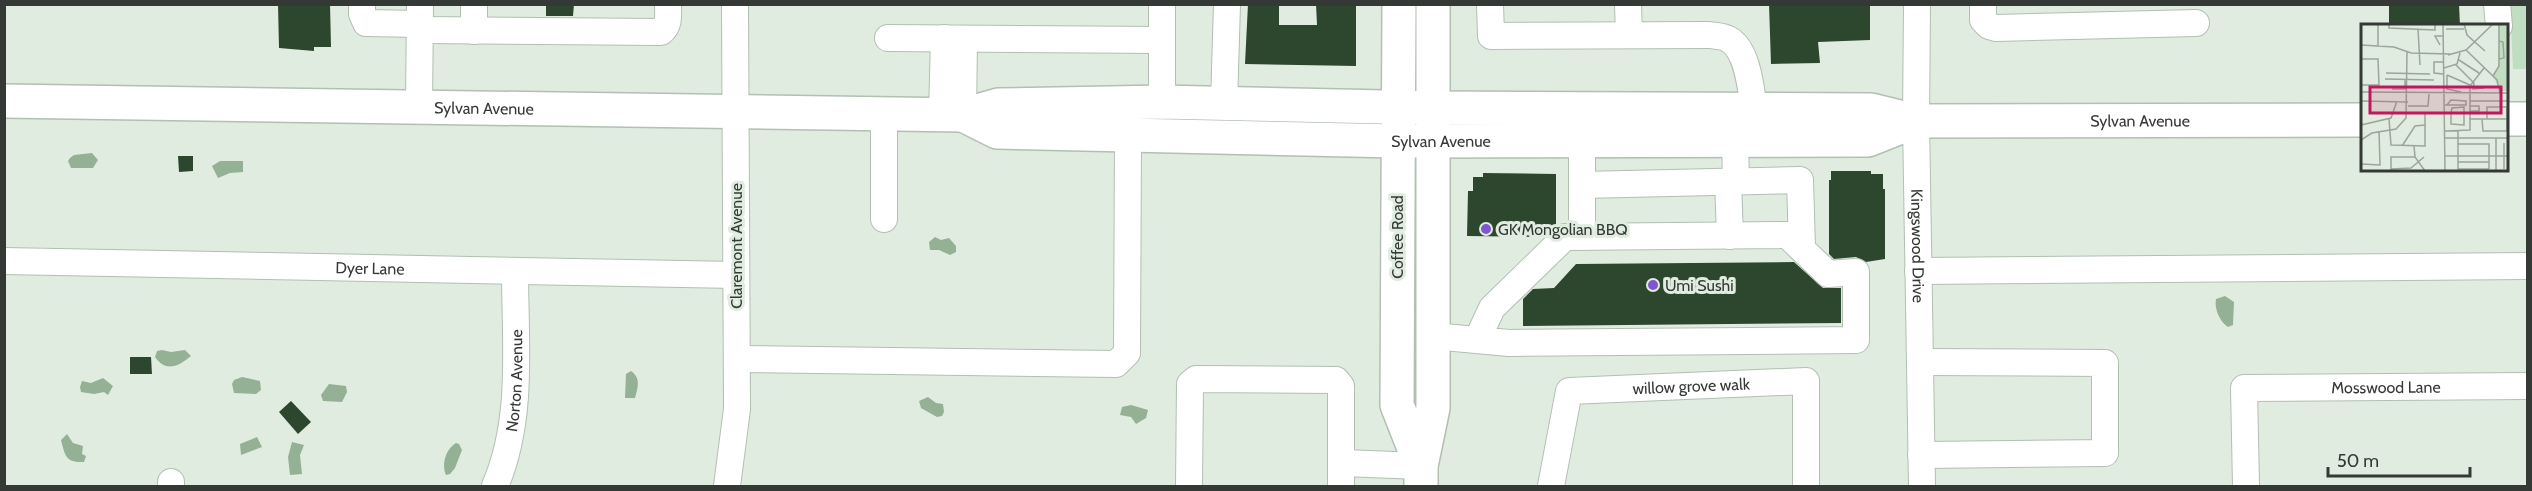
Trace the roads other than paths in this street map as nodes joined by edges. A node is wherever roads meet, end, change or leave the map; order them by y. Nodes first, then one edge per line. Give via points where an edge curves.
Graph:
1 (362, 4) edge
2 (474, 4) edge
3 (668, 4) edge
4 (735, 4) edge
5 (1162, 4) edge
6 (1227, 4) edge
7 (1399, 4) edge
8 (1432, 4) edge
9 (1490, 4) edge
10 (1628, 4) edge
11 (1917, 4) edge
12 (1983, 4) edge
13 (2497, 4) edge
14 (420, 20) edge
15 (2196, 23) dead end
16 (2499, 24) edge
17 (474, 31) junction
18 (1629, 35) junction
19 (888, 38) dead end
20 (954, 38) junction
21 (1162, 40) junction
22 (4, 101) edge
23 (1162, 102) junction
24 (1224, 104) junction
25 (419, 107) junction
26 (1397, 107) junction
27 (1432, 108) junction
28 (1754, 109) junction
29 (735, 112) junction
30 (884, 114) junction
31 (953, 115) junction
32 (2508, 119) edge
33 (2528, 119) edge
34 (1916, 120) junction
35 (2361, 120) edge
36 (1128, 136) junction
37 (1433, 140) junction
38 (1582, 140) junction
39 (1735, 140) junction
40 (1397, 141) junction
41 (1732, 181) junction
42 (1582, 185) junction
43 (884, 219) dead end
44 (1730, 236) junction
45 (1582, 237) junction
46 (1802, 249) junction
47 (4, 261) edge
48 (2528, 266) edge
49 (515, 271) junction
50 (1918, 271) junction
51 (736, 275) junction
52 (1433, 336) junction
53 (1478, 340) junction
54 (737, 359) junction
55 (1920, 362) junction
56 (2528, 386) edge
57 (1921, 455) junction
58 (1342, 475) edge
59 (1421, 476) edge
60 (495, 486) edge
61 (727, 486) edge
62 (1189, 486) edge
63 (1551, 486) edge
64 (1806, 486) edge
65 (1922, 486) edge
66 (2246, 486) edge

1 - 14 street via 366,23
2 - 17 street
3 - 17 street via 668,22 661,32
4 - 29 street, Claremont Avenue
5 - 21 street
6 - 24 street
7 - 26 main road, Coffee Road
8 - 27 main road
9 - 18 street via 1491,36
10 - 18 street
11 - 34 street, Kingswood Drive
12 - 15 street via 1983,20 1996,28
13 - 16 street
14 - 17 street
14 - 25 street
18 - 28 street via 1728,38 1738,47 1749,75
19 - 20 street
20 - 21 street
20 - 31 street
21 - 23 street
22 - 25 main road, Sylvan Avenue
23 - 24 main road, Sylvan Avenue
23 - 31 main road, Sylvan Avenue via 998,105
24 - 26 main road, Sylvan Avenue
25 - 29 main road, Sylvan Avenue
26 - 27 main road, Sylvan Avenue
26 - 40 main road, Coffee Road
27 - 28 main road, Sylvan Avenue
27 - 37 main road
28 - 34 main road, Sylvan Avenue via 1871,110
29 - 30 main road, Sylvan Avenue
29 - 51 street, Claremont Avenue
30 - 31 main road, Sylvan Avenue
30 - 43 street
31 - 36 main road, Sylvan Avenue via 997,132
32 - 33 main road
34 - 35 main road, Sylvan Avenue
34 - 39 main road, Sylvan Avenue via 1868,140
34 - 50 street, Kingswood Drive
36 - 40 main road, Sylvan Avenue
36 - 54 street via 1127,353 1116,364
37 - 38 main road, Sylvan Avenue
37 - 40 main road, Sylvan Avenue
37 - 52 main road
38 - 39 main road, Sylvan Avenue
38 - 42 street
39 - 41 street
40 - 59 main road, Coffee Road via 1397,405
41 - 42 street
41 - 44 street
41 - 46 street via 1800,180
42 - 45 street
44 - 45 street
44 - 46 street via 1787,235
45 - 53 street via 1565,237 1492,308
46 - 53 street via 1828,274 1856,272 1856,340
47 - 49 street, Dyer Lane
48 - 50 street
49 - 51 street, Dyer Lane
49 - 60 street, Norton Avenue via 515,408 509,445
50 - 55 street, Kingswood Drive
51 - 54 street, Claremont Avenue
52 - 53 street
52 - 59 main road via 1433,408
54 - 61 street, Claremont Avenue via 737,409
55 - 57 street, Kingswood Drive
55 - 57 street via 2105,363 2104,453
56 - 66 street, Mosswood Lane via 2244,388
57 - 65 street, Kingswood Drive
58 - 59 street
58 - 62 street via 1341,386 1336,380 1196,379 1190,384
63 - 64 street, willow grove walk via 1569,391 1806,381

